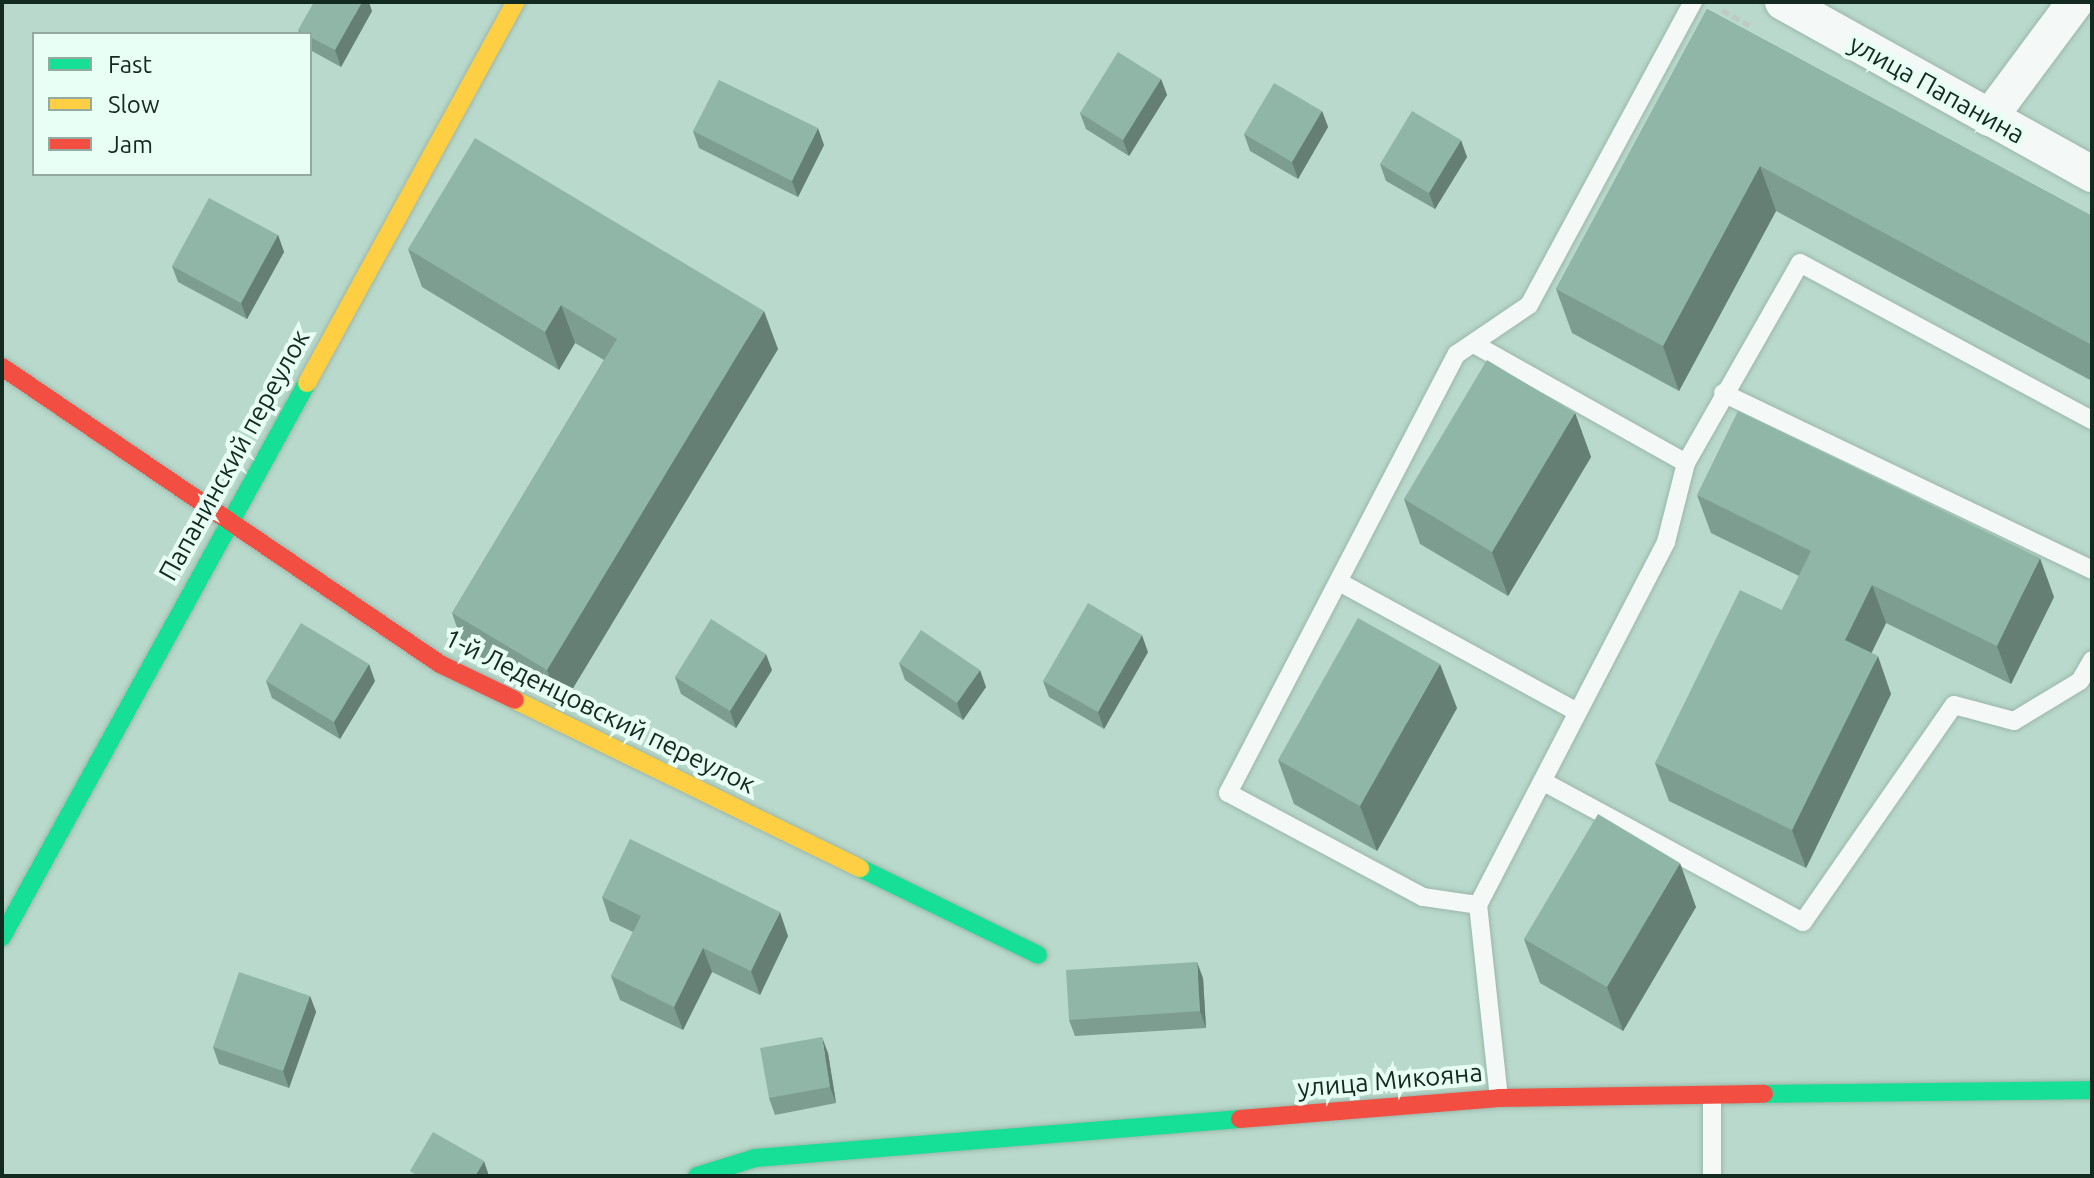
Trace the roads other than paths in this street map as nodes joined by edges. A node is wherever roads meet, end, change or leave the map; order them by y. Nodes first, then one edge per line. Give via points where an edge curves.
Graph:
1 (516, 2) edge
2 (1693, 2) edge
3 (1783, 2) edge
4 (2075, 2) edge
5 (1989, 118) junction
6 (2092, 174) edge
7 (1474, 344) junction
8 (2, 367) edge
9 (1723, 393) junction
10 (2092, 420) edge
11 (1686, 463) junction
12 (228, 517) junction
13 (2092, 570) edge
14 (1339, 582) junction
15 (2092, 660) edge
16 (1576, 711) junction
17 (1544, 782) junction
18 (1478, 905) junction
19 (2, 937) edge
20 (1038, 955) dead end
21 (2092, 1090) edge
22 (1499, 1098) junction
23 (1712, 1098) junction
24 (697, 1176) edge
25 (1712, 1176) edge

1 - 12 street, Папанинский переулок
2 - 7 lane via 1529,305
3 - 5 street, улица Папанина
4 - 5 street
5 - 6 street, улица Папанина
7 - 11 lane
7 - 14 lane via 1457,354
8 - 12 street, 1-й Леденцовский переулок
9 - 10 lane via 1800,263
9 - 11 lane
9 - 13 lane
11 - 16 lane via 1666,542
12 - 19 street, Папанинский переулок
12 - 20 street, 1-й Леденцовский переулок via 440,664
14 - 16 lane
14 - 18 lane via 1228,793 1423,897
15 - 17 lane via 2080,681 2014,721 1954,705 1803,922
16 - 17 lane
17 - 18 lane
18 - 22 lane
21 - 23 street, улица Микояна
22 - 23 street, улица Микояна
22 - 24 street, улица Микояна via 755,1158
23 - 25 lane

